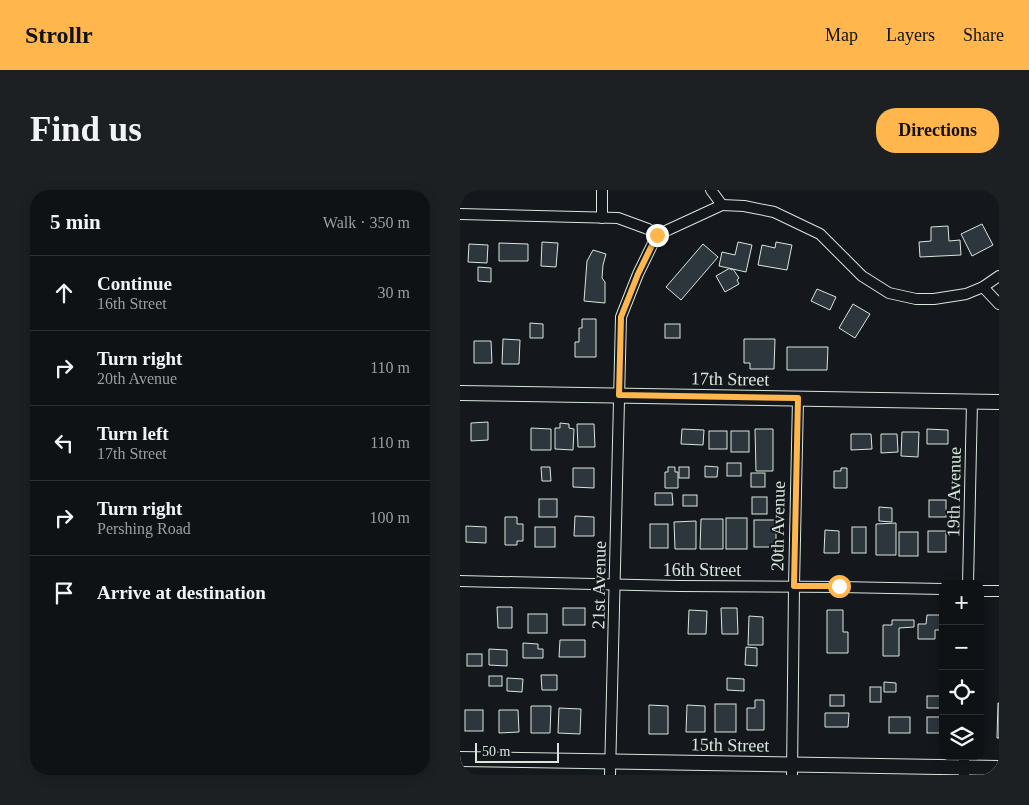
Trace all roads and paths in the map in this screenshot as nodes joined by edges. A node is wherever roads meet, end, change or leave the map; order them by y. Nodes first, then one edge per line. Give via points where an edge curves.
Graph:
1 (602, 190) edge
2 (711, 190) edge
3 (722, 205) junction
4 (460, 214) edge
5 (602, 218) junction
6 (657, 235) junction
7 (999, 276) edge
8 (983, 287) junction
9 (999, 304) edge
10 (460, 393) edge
11 (619, 395) junction
12 (798, 398) junction
13 (972, 402) junction
14 (999, 402) edge
15 (968, 580) edge
16 (460, 581) edge
17 (615, 584) junction
18 (794, 586) junction
19 (939, 590) edge
20 (984, 591) edge
21 (999, 591) edge
22 (460, 760) edge
23 (964, 766) edge
24 (611, 768) edge
25 (999, 768) edge
26 (792, 770) edge

1 - 5 street
2 - 3 street
3 - 6 street
3 - 8 street via 774,212 820,234 862,276 889,293 934,299 966,294
4 - 5 street
5 - 6 street via 618,218
6 - 11 street, 21st Avenue via 621,317
7 - 8 street
8 - 9 street
10 - 11 main road, 17th Street
11 - 12 main road, 17th Street
11 - 17 street, 21st Avenue
12 - 13 main road, 17th Street
12 - 18 street, 20th Avenue
13 - 14 main road, 17th Street
13 - 15 street, 19th Avenue
16 - 17 street, 16th Street
17 - 18 street, 16th Street
17 - 24 street, 21st Avenue
18 - 19 street, 16th Street
18 - 26 street, 20th Avenue
20 - 21 street
22 - 24 main road, 15th Street
23 - 25 main road, 15th Street
23 - 26 main road, 15th Street
24 - 26 main road, 15th Street

